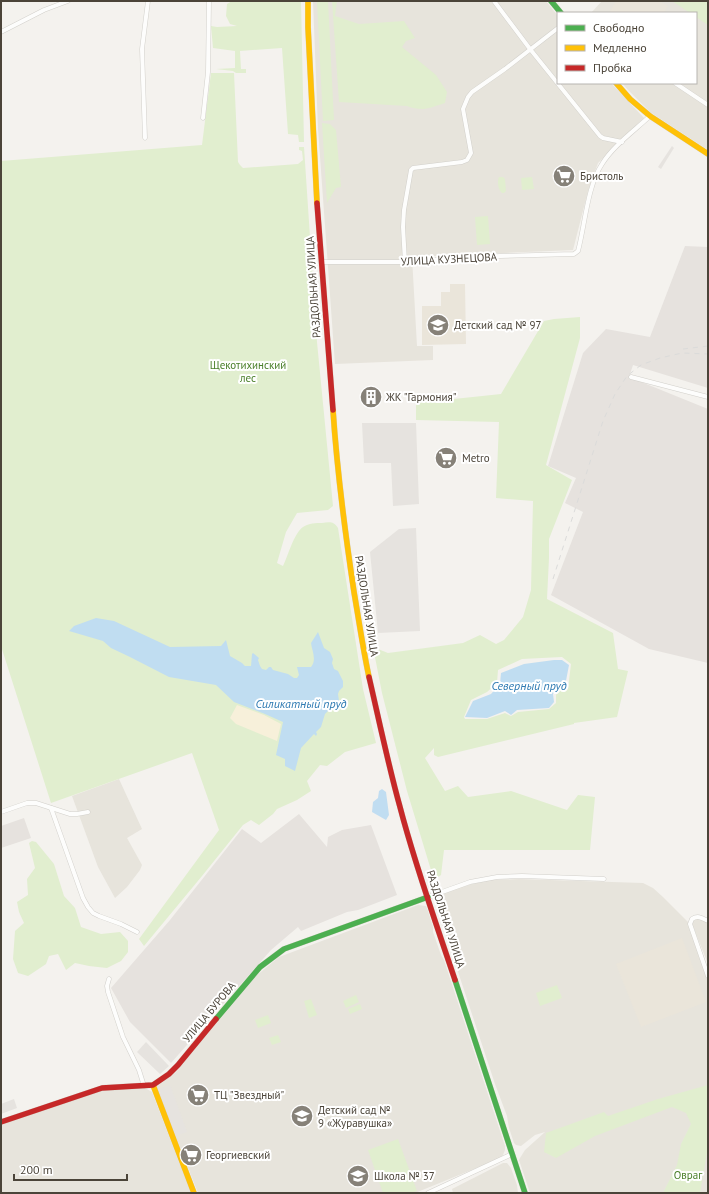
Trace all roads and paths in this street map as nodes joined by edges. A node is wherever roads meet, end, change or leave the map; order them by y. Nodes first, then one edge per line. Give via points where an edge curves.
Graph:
1 (68, 1) edge
2 (148, 1) edge
3 (209, 1) edge
4 (308, 1) edge
5 (494, 1) edge
6 (551, 1) edge
7 (560, 12) edge
8 (557, 29) edge
9 (1, 30) edge
10 (530, 49) junction
11 (557, 83) edge
12 (558, 84) edge
13 (617, 84) edge
14 (676, 84) edge
15 (708, 105) edge
16 (650, 116) junction
17 (203, 118) dead end
18 (145, 138) dead end
19 (622, 142) junction
20 (708, 154) edge
21 (322, 262) junction
22 (406, 262) junction
23 (631, 377) dead end
24 (708, 397) edge
25 (51, 808) junction
26 (1, 812) edge
27 (88, 812) dead end
28 (604, 879) dead end
29 (428, 896) junction
30 (708, 921) edge
31 (137, 932) dead end
32 (708, 976) edge
33 (109, 979) dead end
34 (152, 1085) junction
35 (144, 1086) junction
36 (1, 1122) edge
37 (512, 1154) junction
38 (194, 1193) edge
39 (428, 1193) edge
40 (525, 1193) edge

1 - 9 street
2 - 18 street via 142,49
3 - 17 street via 208,72
4 - 21 main road, РАЗДОЛЬНАЯ УЛИЦА via 313,138
5 - 10 street
6 - 7 main road
8 - 10 street
10 - 11 street
10 - 22 street via 468,97 463,109 471,153 467,160 413,168 410,172 403,227
12 - 19 street via 600,136
13 - 16 main road via 630,100
14 - 15 street
16 - 19 street
16 - 20 main road
19 - 22 street, УЛИЦА КУЗНЕЦОВА via 608,156 595,176 576,253
21 - 22 street, УЛИЦА КУЗНЕЦОВА
21 - 29 main road, РАЗДОЛЬНАЯ УЛИЦА via 336,448 356,608 389,766
23 - 24 street
25 - 26 street via 27,803
25 - 27 street via 70,814
25 - 31 street via 88,907 93,913
28 - 29 street via 497,877 470,882
29 - 34 main road, УЛИЦА БУРОВА via 284,949 260,967 178,1065
29 - 37 main road, РАЗДОЛЬНАЯ УЛИЦА
30 - 32 street via 697,917 691,920 690,926
33 - 35 street via 108,992 123,1037
34 - 35 main road, УЛИЦА БУРОВА
34 - 38 main road
35 - 36 main road, УЛИЦА БУРОВА via 97,1089
37 - 39 street
37 - 40 main road, РАЗДОЛЬНАЯ УЛИЦА

